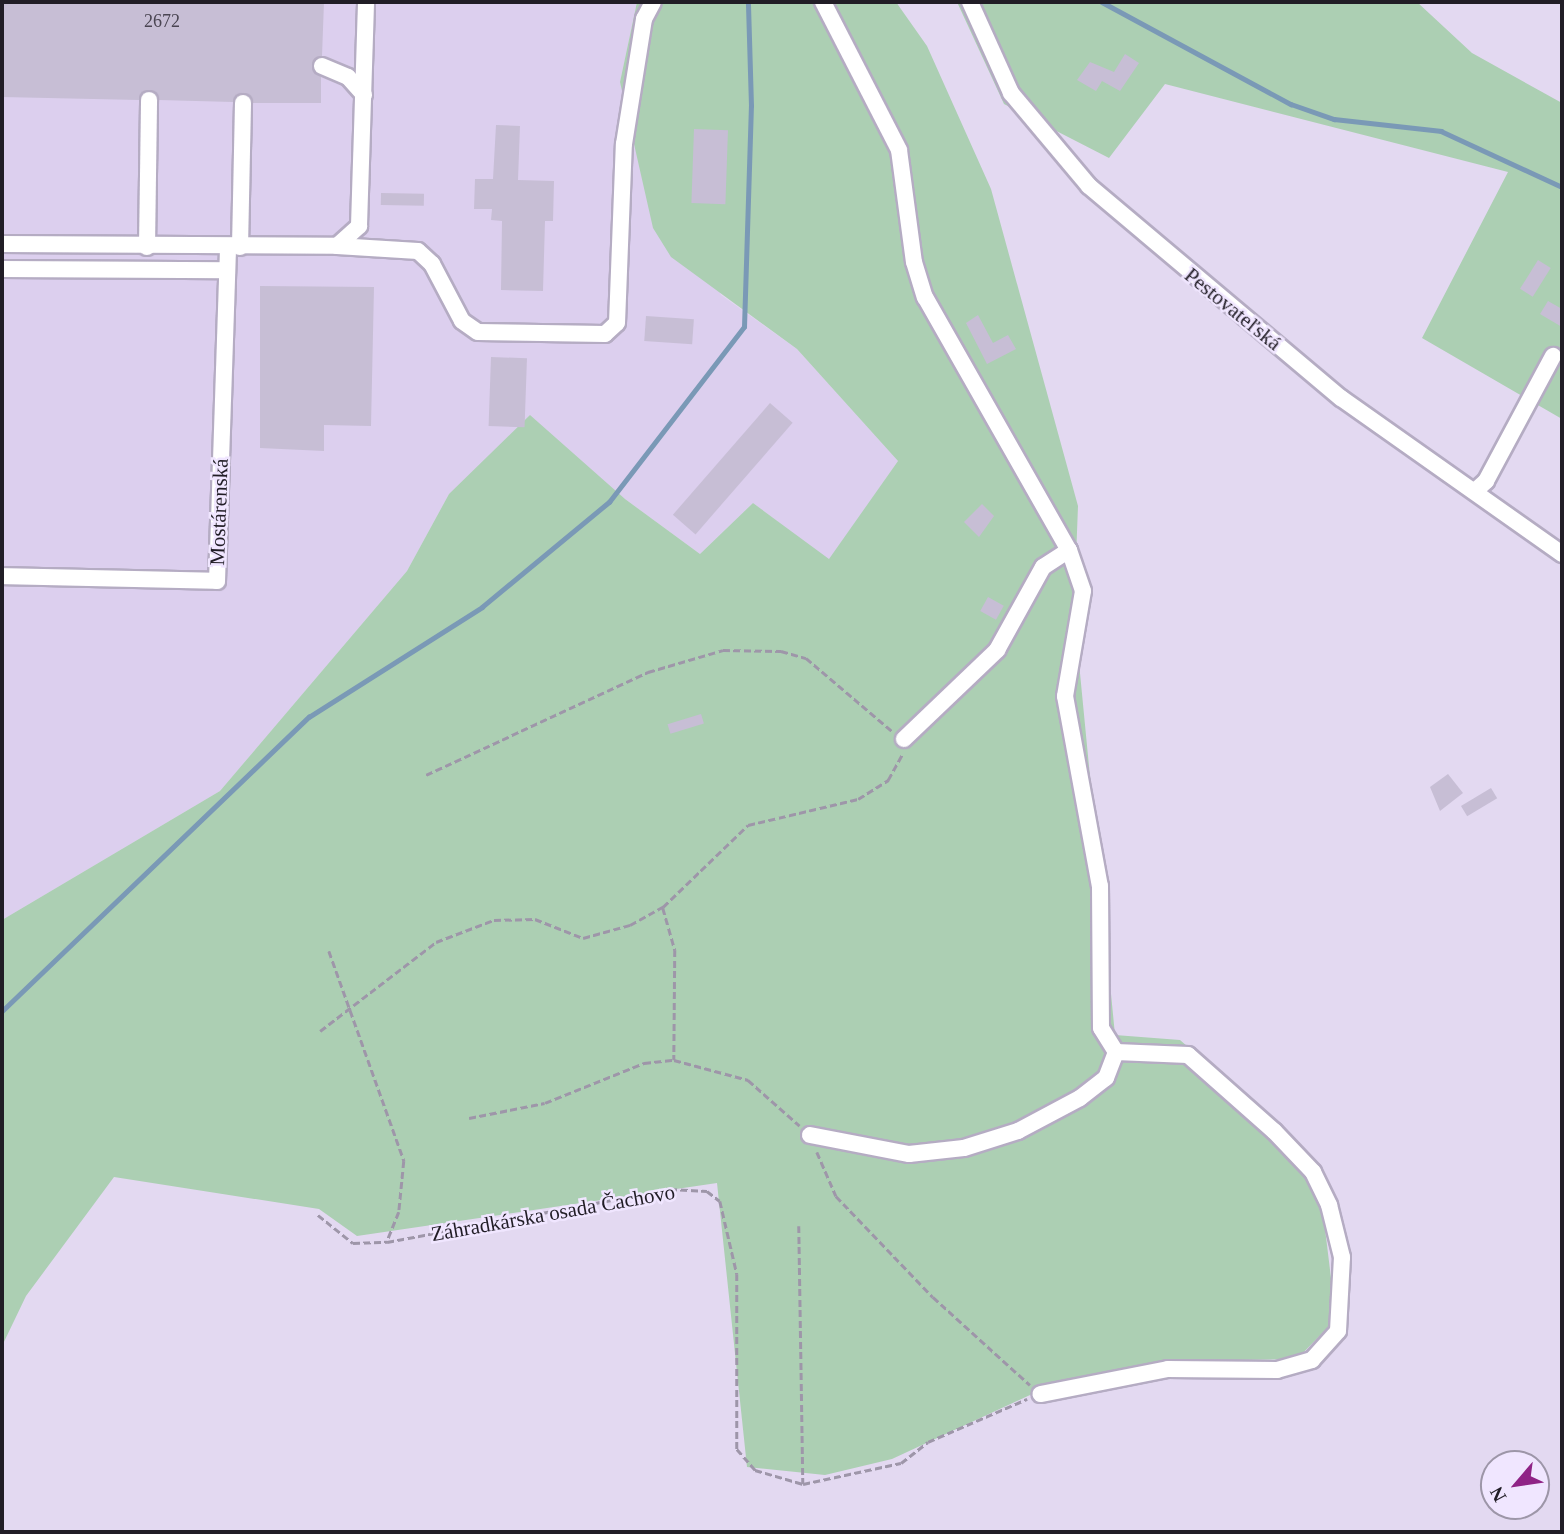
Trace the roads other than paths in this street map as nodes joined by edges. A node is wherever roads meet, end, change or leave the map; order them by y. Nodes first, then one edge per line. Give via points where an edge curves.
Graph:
1 (366, 2) edge
2 (653, 2) edge
3 (823, 2) edge
4 (970, 2) edge
5 (322, 66) dead end
6 (364, 95) junction
7 (149, 100) dead end
8 (243, 103) dead end
9 (2, 244) edge
10 (337, 246) junction
11 (147, 247) junction
12 (234, 247) junction
13 (2, 268) edge
14 (227, 270) junction
15 (1553, 356) dead end
16 (1475, 491) junction
17 (1069, 550) junction
18 (1562, 554) edge
19 (2, 576) edge
20 (904, 739) road end
21 (1116, 1052) junction
22 (810, 1135) road end
23 (1040, 1394) road end

1 - 6 street
2 - 10 street via 644,19 624,144 617,323 605,334 478,332 462,321 432,264 418,251
3 - 17 street via 899,150 914,261 925,297
4 - 16 street, Pestovateľská via 1011,93 1089,186 1341,398
5 - 6 street via 348,77
6 - 10 street via 359,226
7 - 11 street
8 - 12 street
9 - 11 street
10 - 12 street
11 - 12 street
12 - 14 street
13 - 14 street
14 - 19 street, Mostárenská via 217,581
15 - 16 street via 1486,481
16 - 18 street, Pestovateľská
17 - 20 street via 1043,566 997,649
17 - 21 street via 1083,603 1065,696 1100,886 1101,1028
21 - 22 street via 1106,1078 1080,1098 1018,1131 964,1148 909,1154
21 - 23 street via 1188,1055 1313,1172 1329,1205 1342,1257 1338,1331 1312,1360 1277,1370 1168,1369

